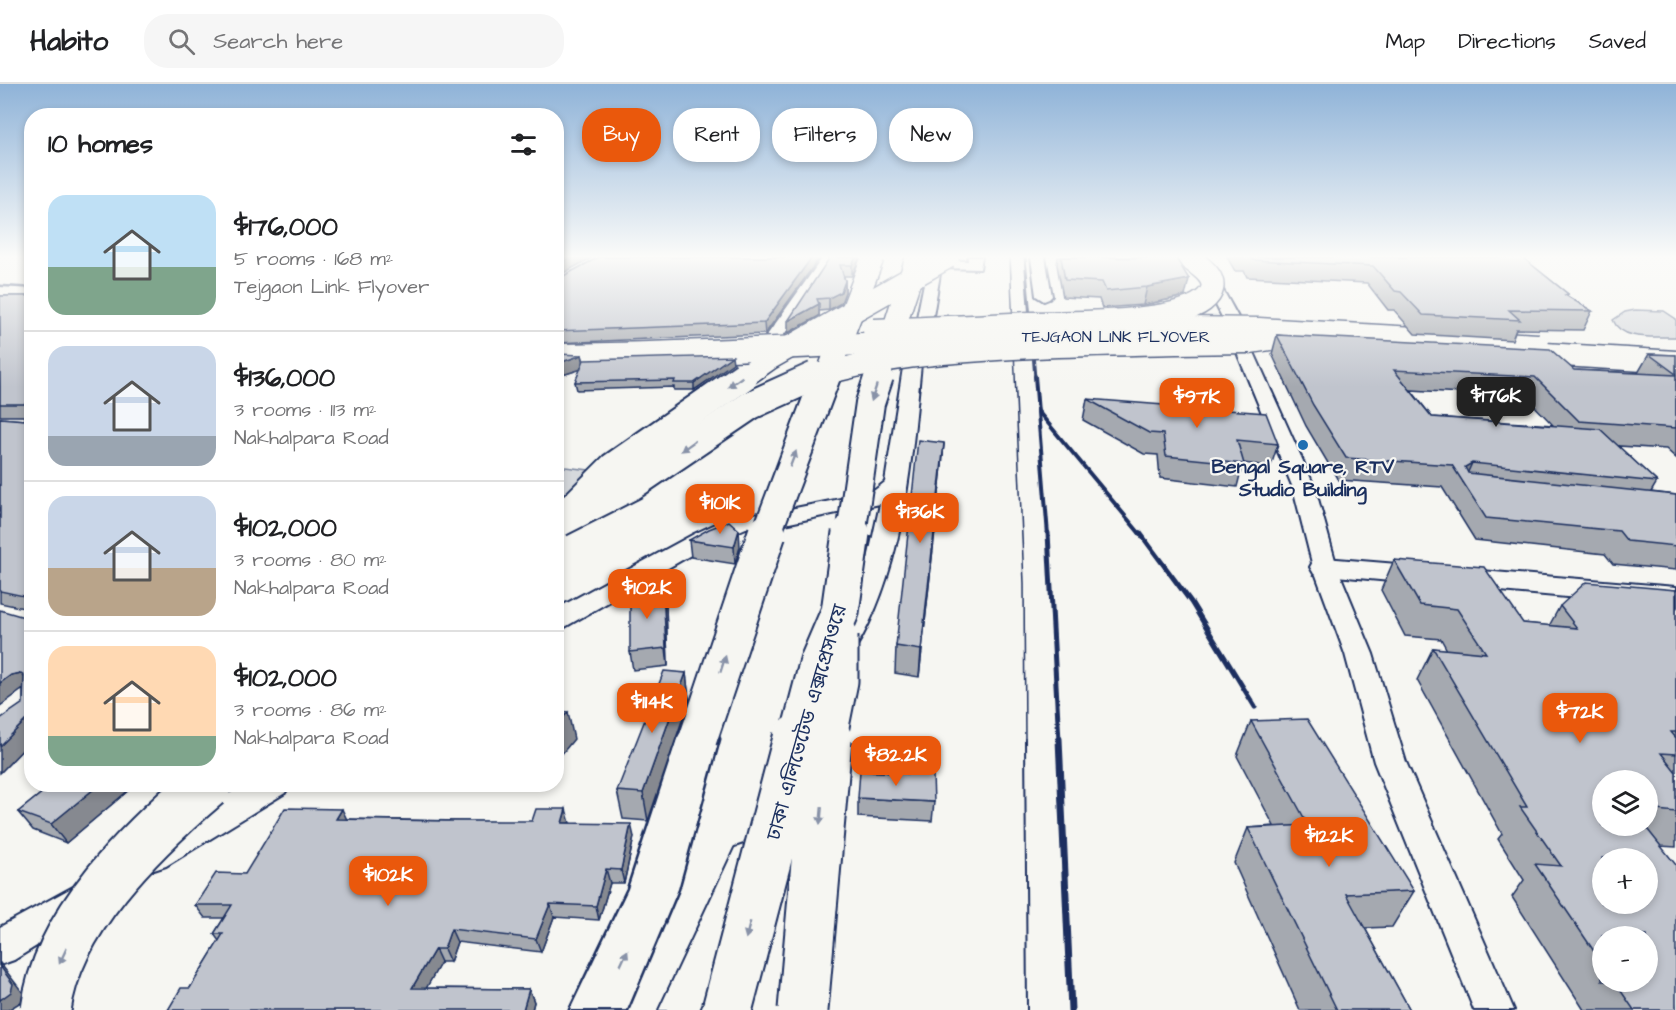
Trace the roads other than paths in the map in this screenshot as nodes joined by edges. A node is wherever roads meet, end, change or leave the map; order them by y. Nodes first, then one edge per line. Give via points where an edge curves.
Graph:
1 (803, 300) edge
2 (856, 300) edge
3 (871, 300) edge
4 (903, 300) edge
5 (928, 300) edge
6 (1204, 300) edge
7 (1221, 300) edge
8 (0, 305) edge
9 (24, 306) edge
10 (916, 336) junction
11 (778, 339) junction
12 (1270, 339) junction
13 (564, 349) edge
14 (564, 349) edge
15 (1676, 353) edge
16 (564, 355) edge
17 (1676, 362) edge
18 (896, 484) junction
19 (564, 517) edge
20 (564, 520) edge
21 (1325, 567) junction
22 (1676, 597) edge
23 (840, 612) junction
24 (564, 617) edge
25 (197, 792) edge
26 (261, 792) edge
27 (0, 947) edge
28 (45, 1010) edge
29 (598, 1010) edge
30 (679, 1010) edge
31 (728, 1010) edge
32 (803, 1010) edge
33 (1494, 1010) edge

1 - 11 street
29 -> 2 main road, bridge via 653,890 698,739 775,508
3 -> 19 main road, bridge via 769,358 613,467
4 -> 23 main road, ঢাকা এলিভেটেড এক্সপ্রেসওয়ে, bridge via 870,403
5 - 10 street via 924,322
6 - 11 main road, bridge via 1172,313 1137,318 869,330
7 - 21 street via 1304,488
8 - 9 main road
10 - 14 street via 679,350
10 - 18 street
11 - 13 main road, TEJGAON LINK FLYOVER
11 - 15 main road, TEJGAON LINK FLYOVER, bridge via 968,329 1191,327
12 - 16 main road, TEJGAON LINK FLYOVER, bridge via 1070,334 687,354
12 - 17 main road, TEJGAON LINK FLYOVER, bridge
12 -> 20 main road, bridge via 957,352 882,360 825,373 755,402 636,483
18 - 24 street via 879,498 780,518 741,521
18 - 30 street via 877,573
21 - 22 street
21 - 33 street via 1359,654 1390,762
23 -> 31 main road, ঢাকা এলিভেটেড এক্সপ্রেসওয়ে, bridge via 819,662
23 -> 32 main road, bridge via 838,681 828,731
25 -> 28 main road, bridge via 115,869 77,927 47,988
26 - 27 street

